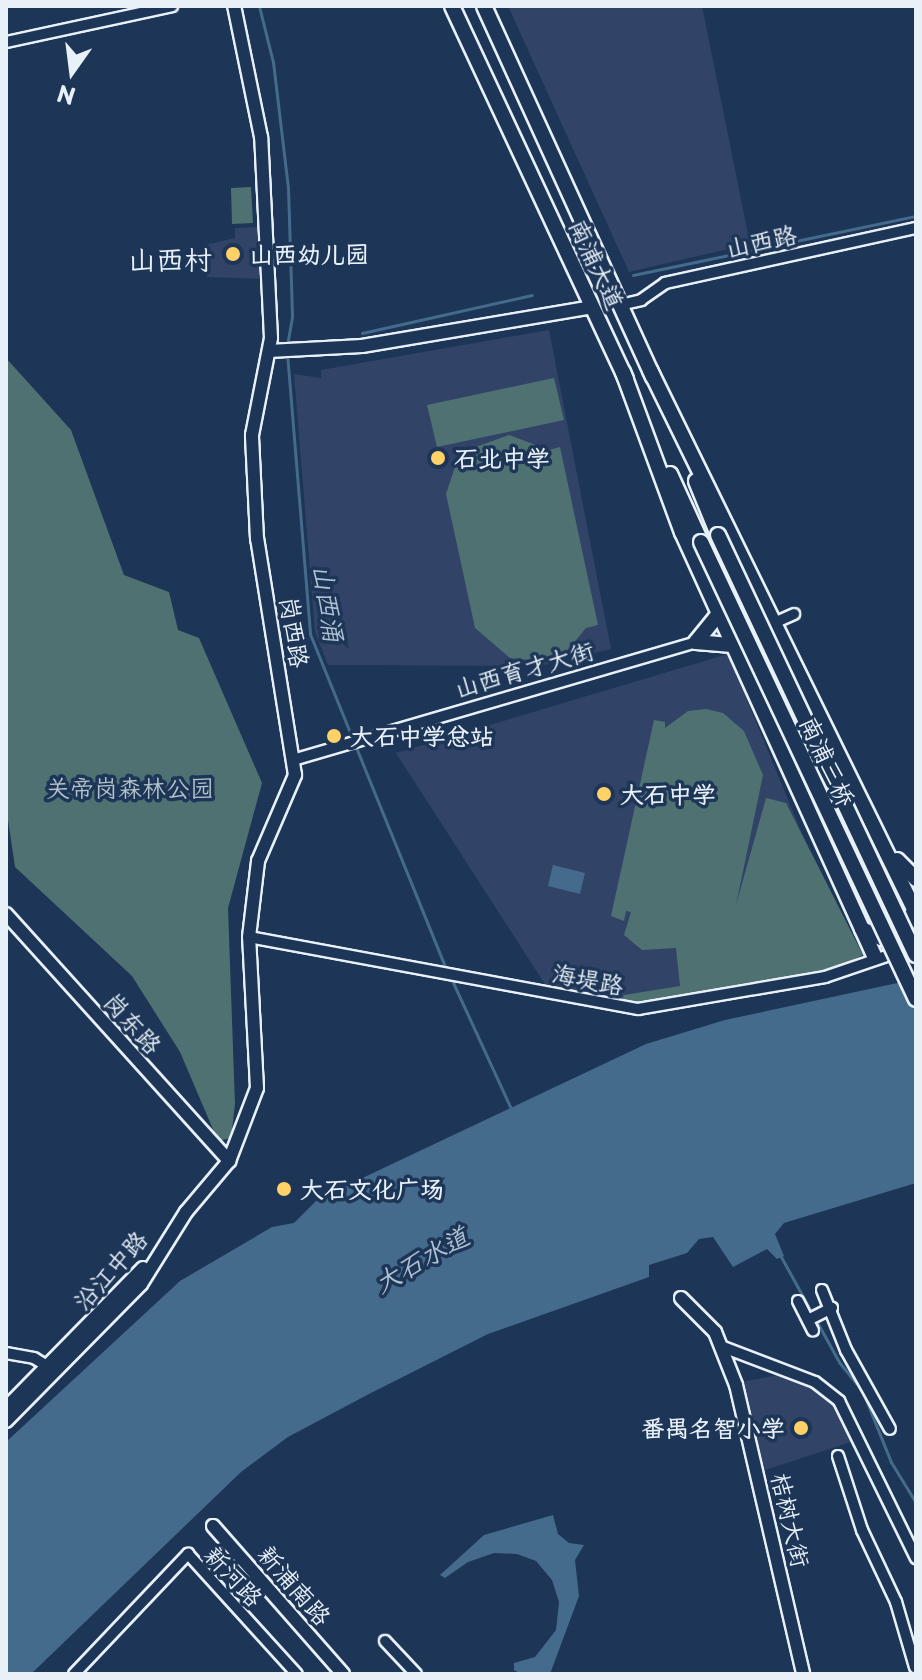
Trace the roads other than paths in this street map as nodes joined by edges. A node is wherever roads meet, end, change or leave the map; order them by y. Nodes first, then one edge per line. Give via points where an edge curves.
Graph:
1 (172, 6) edge
2 (234, 6) edge
3 (452, 6) edge
4 (473, 6) edge
5 (484, 6) edge
6 (6, 42) edge
7 (501, 46) junction
8 (916, 228) edge
9 (620, 305) junction
10 (593, 307) junction
11 (275, 352) junction
12 (650, 370) junction
13 (623, 372) junction
14 (718, 535) joint
15 (701, 542) joint
16 (719, 614) junction
17 (794, 614) dead end
18 (774, 623) junction
19 (696, 642) junction
20 (732, 645) junction
21 (293, 760) junction
22 (871, 817) junction
23 (879, 833) junction
24 (820, 838) junction
25 (916, 879) edge
26 (915, 908) edge
27 (6, 914) edge
28 (862, 929) junction
29 (249, 937) junction
30 (916, 946) edge
31 (916, 955) edge
32 (875, 957) junction
33 (916, 999) edge
34 (229, 1161) junction
35 (171, 1235) joint
36 (822, 1290) dead end
37 (681, 1298) dead end
38 (798, 1301) dead end
39 (832, 1308) junction
40 (808, 1320) junction
41 (813, 1330) dead end
42 (723, 1347) junction
43 (6, 1353) edge
44 (51, 1369) junction
45 (6, 1408) edge
46 (6, 1421) edge
47 (890, 1429) dead end
48 (838, 1456) dead end
49 (213, 1526) dead end
50 (916, 1558) edge
51 (385, 1641) dead end
52 (915, 1667) edge
53 (74, 1674) edge
54 (297, 1674) edge
55 (343, 1674) edge
56 (416, 1674) edge
57 (803, 1674) edge

1 - 6 street
2 - 11 street, 岗西路 via 261,137
3 - 10 main road, 南浦大道
4 - 7 main road
5 - 7 main road, 南浦大道
7 - 9 main road, 南浦大道
8 - 9 street, 山西路 via 665,283 641,300
9 - 12 main road, 南浦大道
10 - 11 street via 297,353
10 - 13 main road, 南浦大道
11 - 21 street, 岗西路 via 252,435 257,539
12 - 14 main road, 南浦大道
12 - 18 main road
13 - 15 main road, 南浦大道
13 - 16 main road via 682,532
14 - 31 main road, 南浦三桥, bridge
15 - 33 main road, 南浦三桥, bridge
16 - 19 main road
16 - 20 main road
17 - 18 street
18 - 22 main road
19 - 20 main road
19 - 21 street, 山西育才大街
20 - 24 main road
21 - 29 street, 岗西路 via 295,775 258,861
22 - 23 main road
22 - 24 main road via 855,831
23 - 25 main road via 905,872
23 - 26 main road
24 - 28 main road
26 - 28 main road via 903,933 881,938
27 - 34 street, 岗东路
28 - 32 main road
29 - 32 street, 海堤路 via 638,1009 825,977
29 - 34 street, 岗西路 via 259,1071 250,1118
30 - 32 street, 海堤路
34 - 35 street, 岗西路
35 - 44 street, 沿江中路
36 - 39 street
37 - 42 street, 桔树大街
38 - 40 street
39 - 40 street
39 - 47 street via 846,1350
40 - 41 street
42 - 50 street via 815,1382 839,1401
42 - 57 street, 桔树大街
43 - 44 street
44 - 45 street, 沿江中路
44 - 46 street, 沿江中路
48 - 52 street via 862,1530 896,1602
49 - 55 street, 新浦南路
51 - 56 street
53 - 54 street, 新河路 via 188,1554

